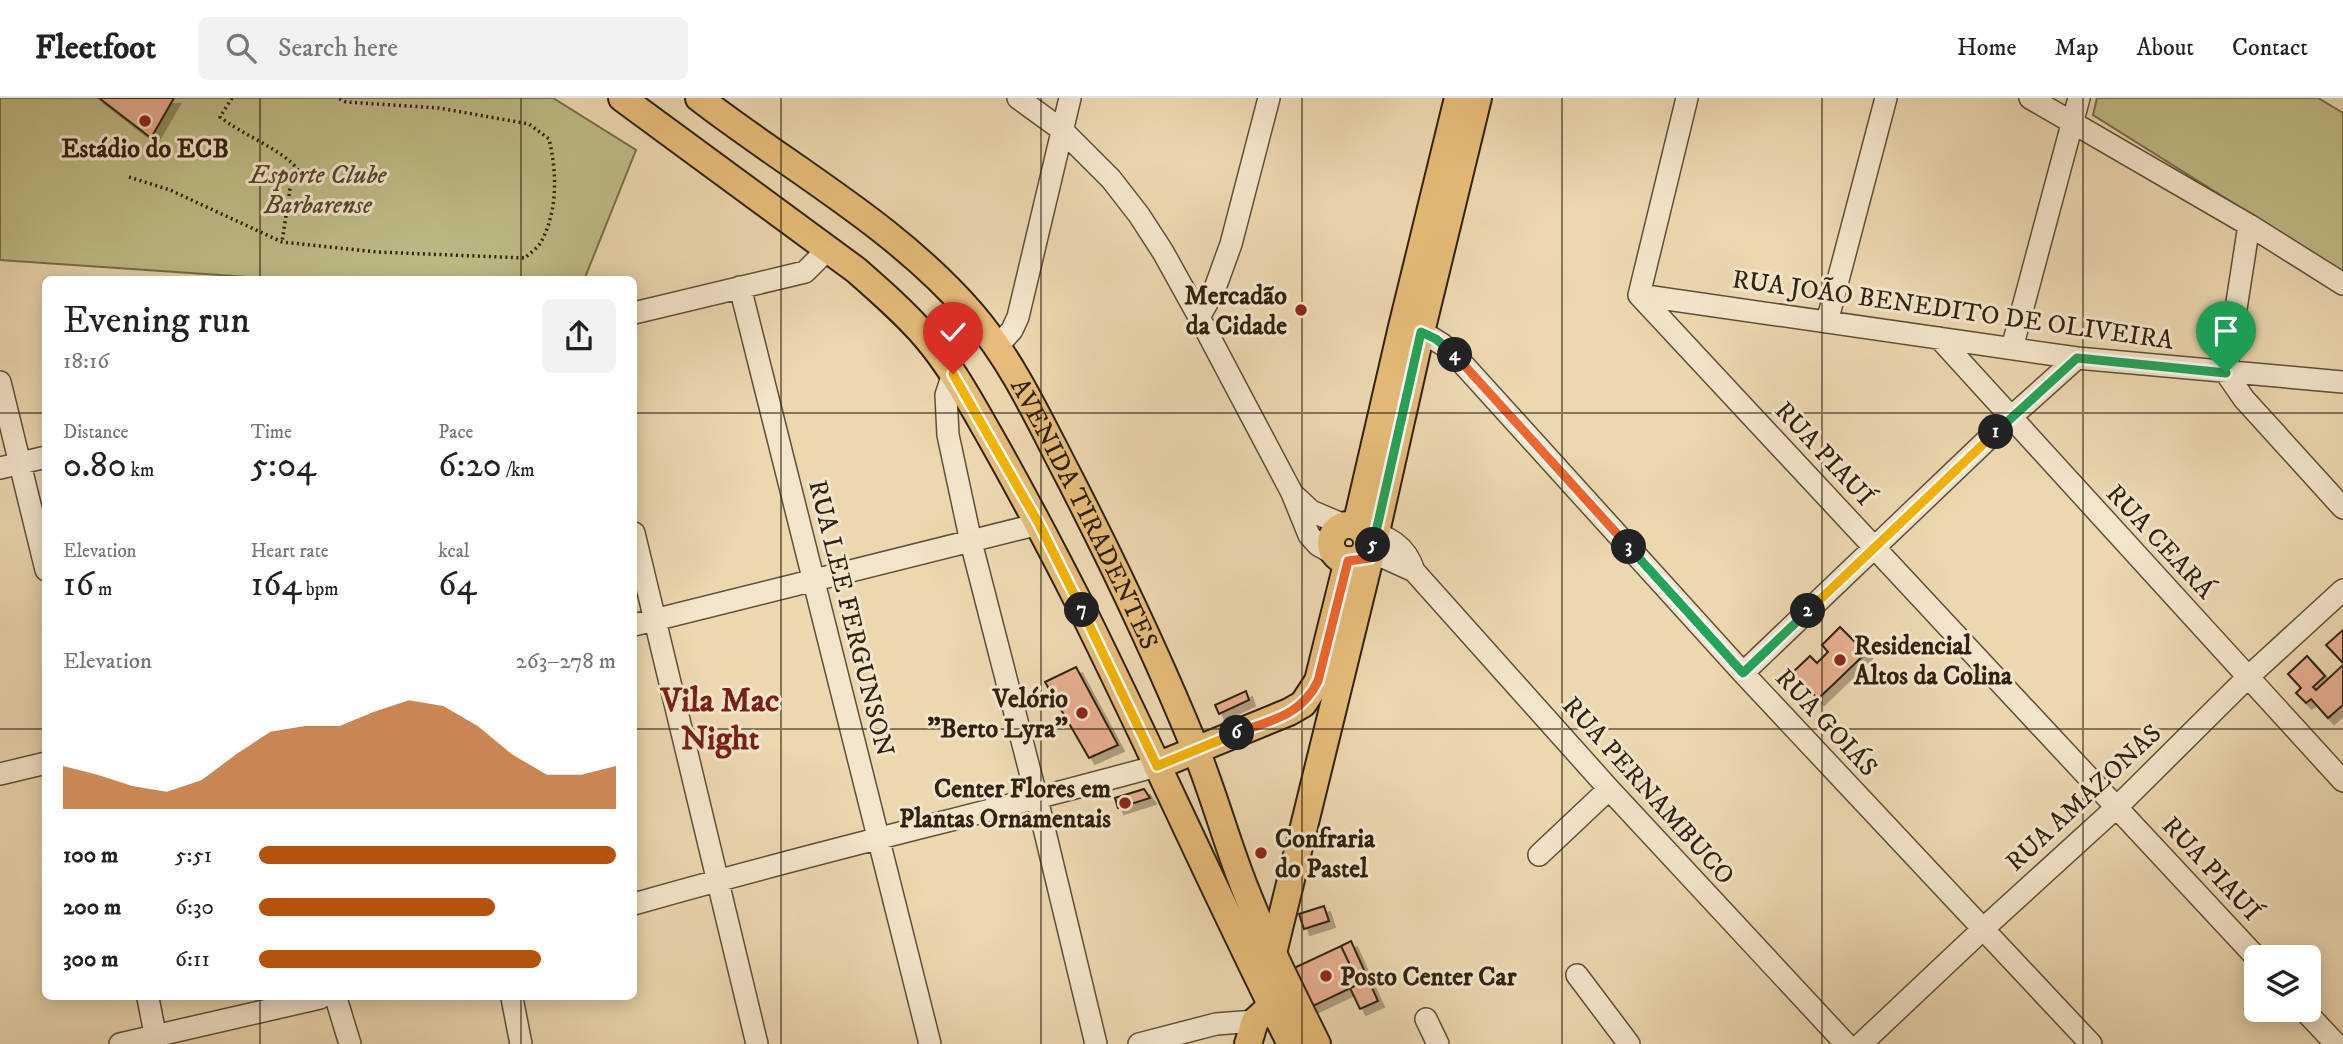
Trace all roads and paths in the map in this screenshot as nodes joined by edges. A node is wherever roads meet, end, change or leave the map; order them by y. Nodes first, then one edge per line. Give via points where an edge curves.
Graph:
1 (232, 98) edge
2 (338, 98) edge
3 (622, 98) edge
4 (699, 98) edge
5 (1018, 98) edge
6 (1070, 98) edge
7 (1269, 98) edge
8 (1458, 98) edge
9 (1478, 98) edge
10 (1687, 98) edge
11 (1886, 98) edge
12 (2030, 98) edge
13 (2079, 98) edge
14 (2073, 124) junction
15 (1062, 130) junction
16 (128, 177) dead end
17 (2249, 225) junction
18 (282, 242) junction
19 (828, 248) junction
20 (2343, 284) edge
21 (740, 288) junction
22 (1639, 295) junction
23 (637, 312) edge
24 (1199, 317) junction
25 (1827, 321) junction
26 (1411, 329) junction
27 (1939, 338) junction
28 (997, 346) junction
29 (2012, 348) junction
30 (2077, 358) junction
31 (2226, 373) junction
32 (953, 374) junction
33 (0, 382) edge
34 (2343, 382) edge
35 (2010, 418) junction
36 (42, 458) edge
37 (10, 466) edge
38 (1292, 493) junction
39 (2343, 508) edge
40 (1039, 524) junction
41 (971, 542) junction
42 (1356, 543) junction
43 (637, 546) edge
44 (1874, 547) junction
45 (42, 558) edge
46 (814, 582) junction
47 (2343, 590) edge
48 (655, 621) junction
49 (637, 624) edge
50 (1743, 673) junction
51 (2248, 677) junction
52 (1303, 704) junction
53 (1326, 729) junction
54 (1196, 751) junction
55 (42, 764) edge
56 (1157, 766) junction
57 (0, 774) edge
58 (2343, 781) edge
59 (1609, 789) junction
60 (1037, 799) junction
61 (2118, 806) junction
62 (878, 839) junction
63 (1539, 855) dead end
64 (717, 880) junction
65 (637, 903) edge
66 (1983, 929) junction
67 (2245, 945) edge
68 (1272, 953) junction
69 (1577, 975) dead end
70 (148, 1000) edge
71 (312, 1000) edge
72 (337, 1000) edge
73 (512, 1000) edge
74 (1266, 1015) edge
75 (1426, 1018) dead end
76 (2315, 1022) edge
77 (157, 1040) edge
78 (120, 1044) edge
79 (349, 1044) edge
80 (521, 1044) edge
81 (757, 1044) edge
82 (930, 1044) edge
83 (1096, 1044) edge
84 (1139, 1044) edge
85 (1291, 1044) edge
86 (1317, 1044) edge
87 (1438, 1044) edge
88 (1629, 1044) edge
89 (1846, 1044) edge
90 (1861, 1044) edge
91 (2091, 1044) edge
92 (2336, 1044) edge

1 - 18 path via 220,117 292,161 298,170 290,188
2 - 18 path via 439,108 529,124 549,139 555,163 553,205 540,244 525,258 377,252
3 - 19 main road, AVENIDA TIRADENTES
4 - 28 main road, AVENIDA TIRADENTES via 888,234 943,284
5 - 15 street
6 - 15 street
7 - 24 street via 1231,244
8 - 26 main road
9 - 26 main road
10 - 22 street
11 - 25 street
12 - 14 street
13 - 14 street
14 - 17 street
14 - 29 street
15 - 24 street via 1139,215
15 - 28 street via 1018,317
16 - 18 path via 170,190
17 - 20 street
17 - 31 street
19 - 21 street via 805,272
19 - 32 main road, AVENIDA TIRADENTES via 889,299
21 - 23 street
21 - 46 street, RUA LEE FERGUNSON
22 - 25 street, RUA JOÃO BENEDITO DE OLIVEIRA
22 - 44 street, RUA PIAUÍ
24 - 38 street
25 - 27 street, RUA JOÃO BENEDITO DE OLIVEIRA
26 - 42 main road
26 - 50 street, RUA GOIÁS via 1436,339 1452,352
27 - 29 street, RUA JOÃO BENEDITO DE OLIVEIRA
27 - 35 street, RUA CEARÁ
28 - 54 main road, AVENIDA TIRADENTES via 1082,502
29 - 30 street, RUA JOÃO BENEDITO DE OLIVEIRA
30 - 31 street, RUA JOÃO BENEDITO DE OLIVEIRA
30 - 35 street
31 - 34 street, RUA JOÃO BENEDITO DE OLIVEIRA
31 - 39 street
32 - 40 main road, AVENIDA TIRADENTES
32 - 41 street via 946,395 947,424
33 - 37 street
35 - 44 street
35 - 51 street, RUA CEARÁ
36 - 37 street
37 - 45 street
38 - 42 street
38 - 42 street via 1309,536 1318,545
40 - 41 street
40 - 56 main road, AVENIDA TIRADENTES
41 - 46 street
41 - 60 street
42 - 52 main road via 1318,681
42 - 53 main road
42 - 59 street, RUA PERNAMBUCO via 1414,570
43 - 48 street
44 - 50 street
44 - 61 street, RUA PIAUÍ
46 - 48 street
46 - 62 street, RUA LEE FERGUNSON
47 - 51 street, RUA AMAZONAS
48 - 49 street
48 - 64 street
50 - 66 street, RUA GOIÁS
51 - 58 street, RUA CEARÁ
51 - 61 street, RUA AMAZONAS
52 - 53 main road
52 - 54 main road
53 - 68 main road
54 - 56 main road
54 - 68 main road, AVENIDA TIRADENTES
55 - 57 street
56 - 60 street
56 - 74 main road, AVENIDA TIRADENTES
59 - 63 street
59 - 89 street, RUA PERNAMBUCO
60 - 62 street
60 - 83 street
61 - 66 street, RUA AMAZONAS
61 - 67 street, RUA PIAUÍ
62 - 64 street
62 - 82 street, RUA LEE FERGUNSON
64 - 65 street
64 - 81 street
66 - 90 street, RUA AMAZONAS
66 - 91 street, RUA GOIÁS
68 - 74 main road, AVENIDA TIRADENTES
69 - 88 street
70 - 77 street
71 - 77 street
72 - 79 street
73 - 80 street
74 - 84 street
74 - 85 main road, AVENIDA TIRADENTES
74 - 86 main road, AVENIDA TIRADENTES
75 - 87 street
76 - 92 street
77 - 78 street

